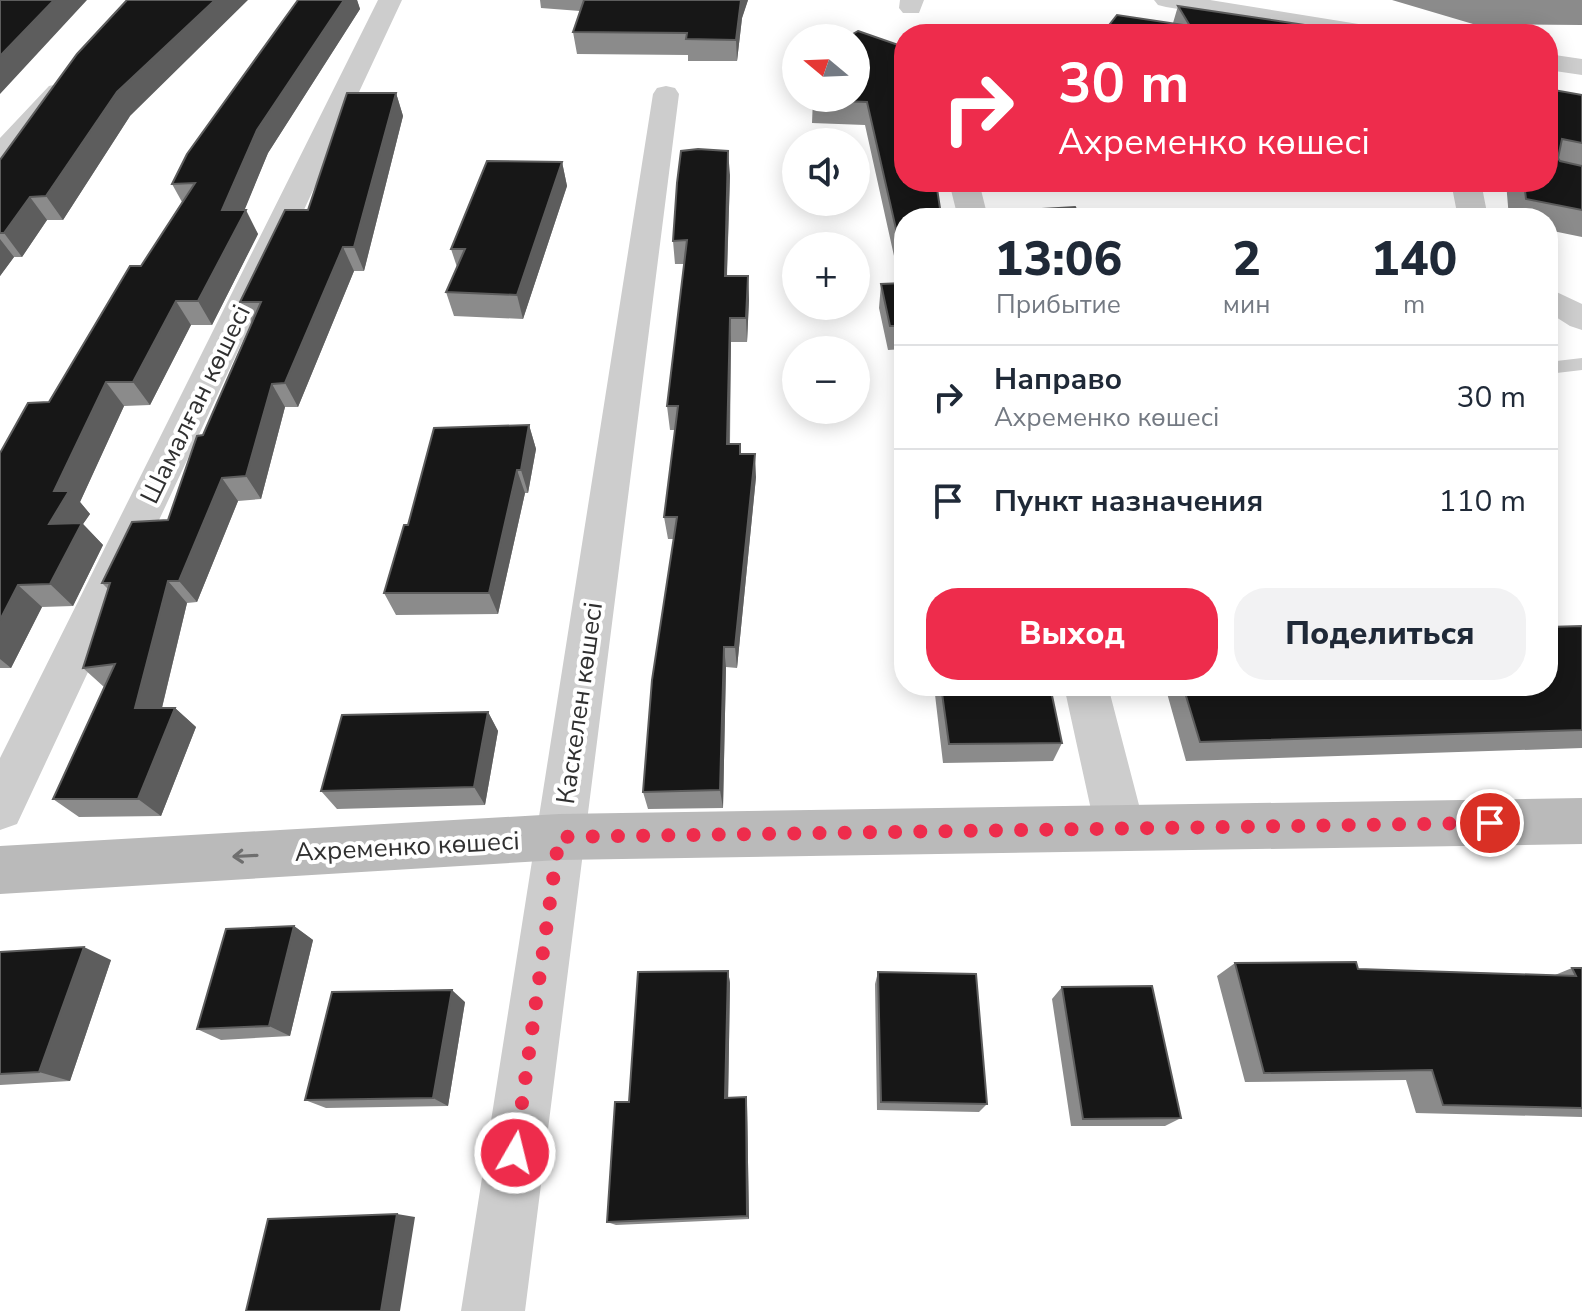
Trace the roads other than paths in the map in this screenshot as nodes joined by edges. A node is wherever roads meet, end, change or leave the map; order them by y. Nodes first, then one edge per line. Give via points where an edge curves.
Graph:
1 (390, 0) edge
2 (1166, 0) edge
3 (1315, 24) edge
4 (1558, 63) edge
5 (1582, 67) edge
6 (72, 77) edge
7 (666, 94) dead end
8 (0, 155) edge
9 (1558, 304) edge
10 (1582, 319) edge
11 (1582, 364) edge
12 (1558, 367) edge
13 (1088, 696) edge
14 (0, 808) edge
15 (1582, 821) edge
16 (1120, 828) junction
17 (559, 837) junction
18 (0, 870) edge
19 (493, 1311) edge

1 - 14 street, Шамалған көшесі
2 - 3 street
4 - 5 street
6 - 8 street
7 - 17 street, Каскелен көшесі
9 - 10 street
11 - 12 lane
13 - 16 street
15 - 16 street, Ахременко көшесі
16 - 17 street, Ахременко көшесі
17 -> 18 street, Ахременко көшесі
17 - 19 street, Каскелен көшесі

